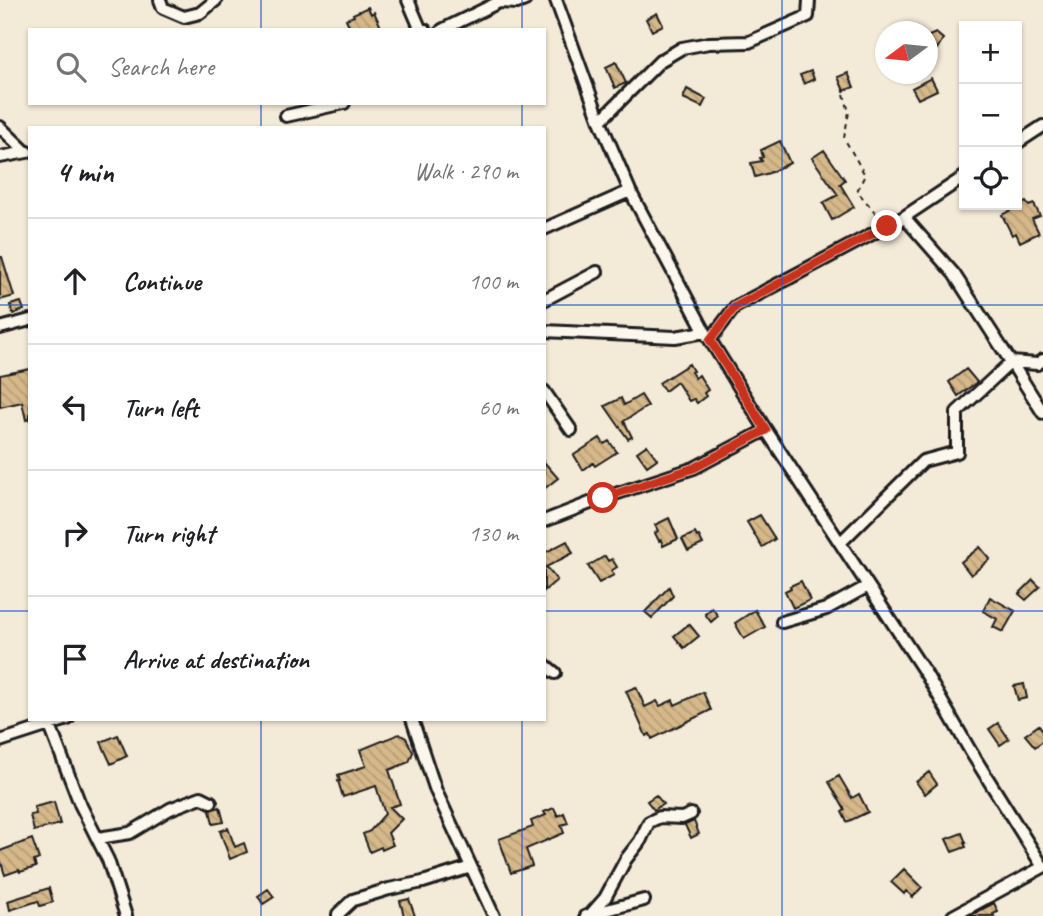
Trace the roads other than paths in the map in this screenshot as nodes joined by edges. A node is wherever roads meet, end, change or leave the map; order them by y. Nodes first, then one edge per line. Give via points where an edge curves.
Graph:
1 (160, 0) edge
2 (216, 0) edge
3 (408, 0) edge
4 (525, 0) edge
5 (556, 0) edge
6 (809, 0) edge
7 (420, 28) edge
8 (446, 28) edge
9 (335, 105) edge
10 (286, 116) dead end
11 (600, 121) junction
12 (1043, 126) edge
13 (0, 127) edge
14 (1022, 140) edge
15 (27, 152) edge
16 (0, 156) edge
17 (959, 180) edge
18 (630, 191) junction
19 (904, 217) junction
20 (546, 228) edge
21 (597, 272) dead end
22 (546, 299) edge
23 (28, 321) edge
24 (0, 328) edge
25 (546, 331) edge
26 (708, 336) junction
27 (1043, 360) edge
28 (1011, 362) junction
29 (546, 393) edge
30 (1043, 413) edge
31 (571, 430) dead end
32 (766, 430) junction
33 (546, 520) edge
34 (841, 542) junction
35 (868, 586) junction
36 (782, 622) dead end
37 (546, 666) edge
38 (555, 673) dead end
39 (63, 721) edge
40 (413, 721) edge
41 (50, 726) junction
42 (0, 741) edge
43 (211, 802) dead end
44 (691, 814) dead end
45 (98, 838) junction
46 (471, 867) junction
47 (1043, 867) edge
48 (644, 900) dead end
49 (588, 915) edge
50 (126, 916) edge
51 (338, 916) edge
52 (494, 916) edge
53 (953, 916) edge

1 - 2 street via 163,8 184,17 200,13
3 - 7 street
4 - 8 street via 499,2
5 - 11 street
6 - 11 street via 808,16 749,42 682,48 660,61
9 - 10 street
11 - 18 street
12 - 14 street
13 - 15 street
15 - 16 street
17 - 19 street
18 - 20 street
18 - 26 street
19 - 26 street via 735,307
19 - 28 street via 954,274
21 - 22 street
23 - 24 street
25 - 26 street
26 - 32 street
27 - 28 street via 1037,364
28 - 30 street
28 - 34 street via 957,412 957,452 923,461
29 - 31 street
32 - 33 street via 694,468
32 - 34 street
34 - 35 street
35 - 36 street via 826,610
35 - 47 street
37 - 38 street
39 - 41 street
40 - 46 street via 436,791
41 - 42 street
41 - 45 street
43 - 45 street via 201,797 130,833
44 - 49 street via 649,822 605,898
45 - 50 street
46 - 51 street via 353,900
46 - 52 street
47 - 53 street
48 - 49 street

